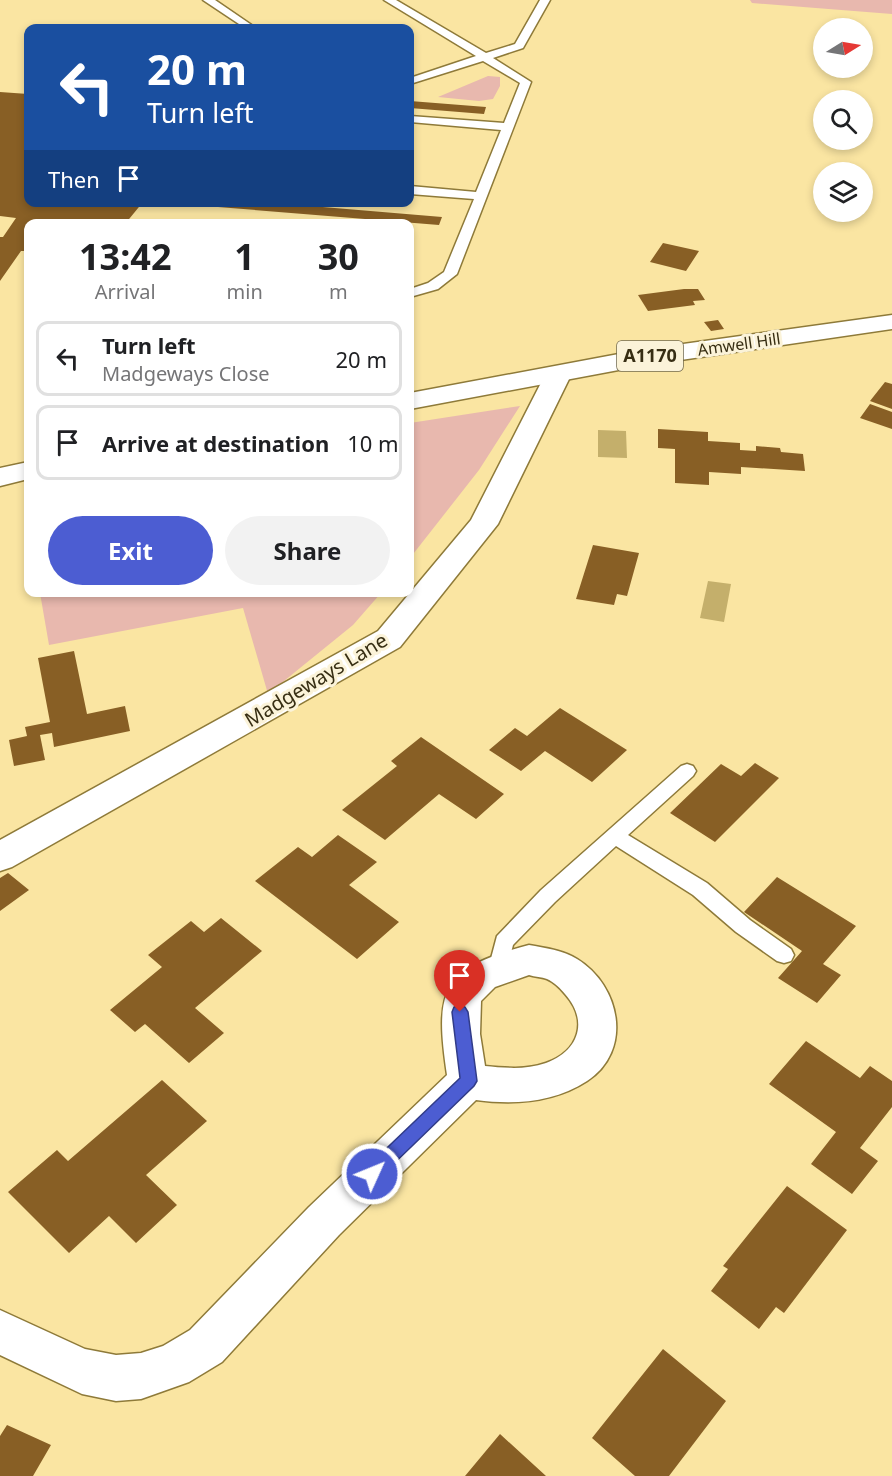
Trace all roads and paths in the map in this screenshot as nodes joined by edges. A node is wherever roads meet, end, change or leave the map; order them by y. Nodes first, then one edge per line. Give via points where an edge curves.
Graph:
1 (208, 0) edge
2 (389, 0) edge
3 (545, 0) edge
4 (245, 24) edge
5 (485, 57) junction
6 (414, 80) edge
7 (414, 119) edge
8 (508, 127) junction
9 (414, 190) edge
10 (480, 196) junction
11 (414, 292) edge
12 (892, 322) edge
13 (558, 375) junction
14 (414, 400) edge
15 (24, 472) edge
16 (0, 477) edge
17 (687, 771) dead end
18 (615, 836) junction
19 (0, 857) edge
20 (784, 955) dead end
21 (499, 966) junction
22 (468, 1081) junction
23 (0, 1332) edge

1 - 4 lane
2 - 5 lane
3 - 5 lane via 519,46
5 - 6 lane
5 - 8 lane via 526,82
7 - 8 lane
8 - 10 lane
9 - 10 lane
10 - 11 lane via 450,274 433,286
12 - 13 street, Amwell Hill / A1170 via 640,357
13 - 14 street, Amwell Hill / A1170
13 - 19 street, Madgeways Lane via 484,524 389,639
15 - 16 street
17 - 18 lane
18 - 20 lane via 699,889
18 - 21 lane via 504,942
21 - 22 street via 478,976 464,994 460,1012
21 - 22 street via 529,960 557,967 577,980 600,1016 598,1041 579,1064 542,1082 509,1087
22 - 23 street via 324,1221 206,1346 173,1366 141,1376 105,1376 82,1371

